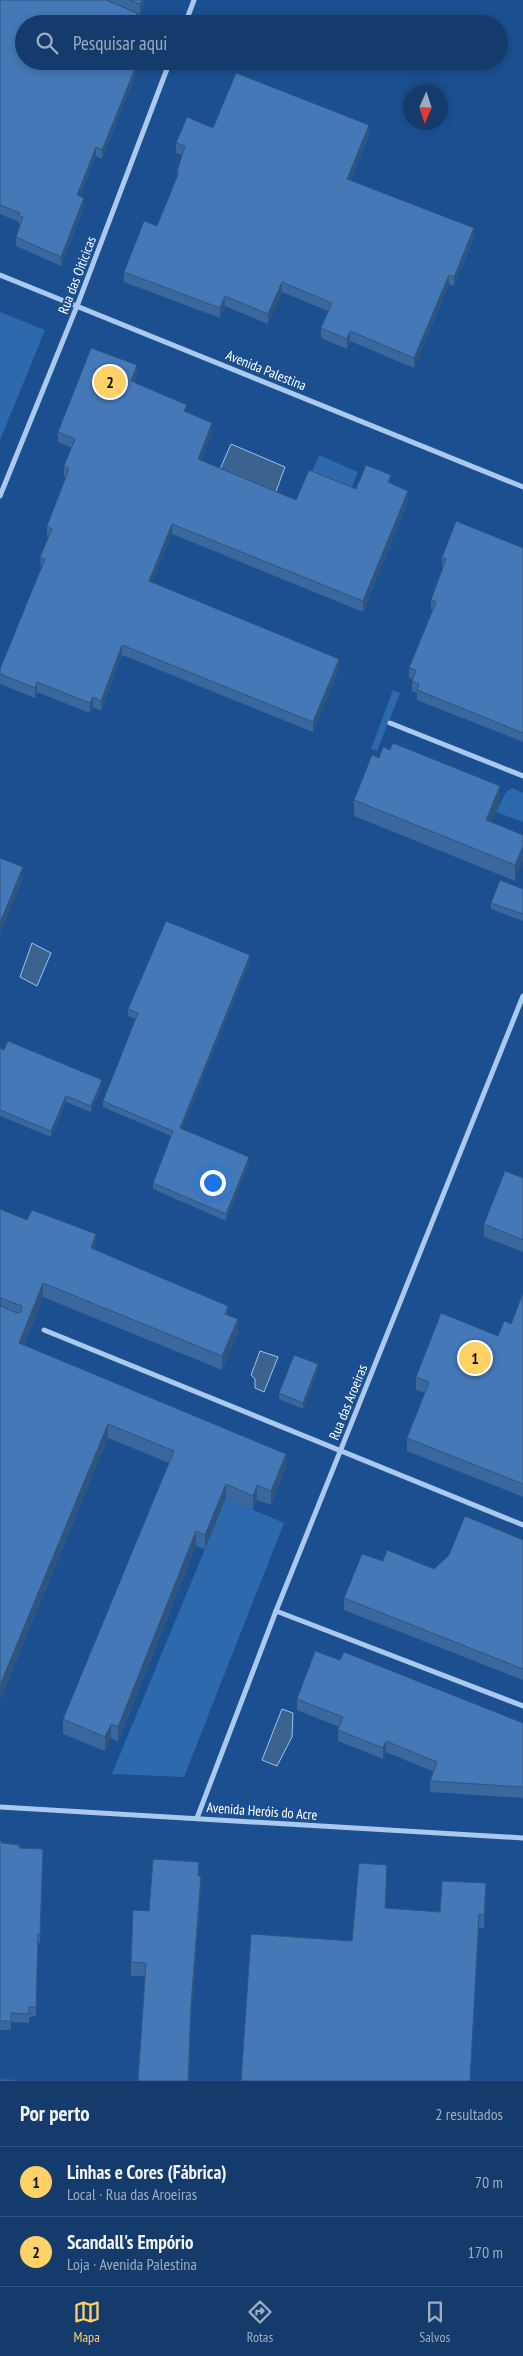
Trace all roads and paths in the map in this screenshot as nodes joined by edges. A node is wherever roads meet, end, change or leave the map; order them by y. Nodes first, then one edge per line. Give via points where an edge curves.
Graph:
1 (194, 0) edge
2 (188, 15) edge
3 (167, 70) edge
4 (0, 275) edge
5 (77, 306) junction
6 (523, 487) edge
7 (0, 496) edge
8 (390, 723) dead end
9 (523, 776) edge
10 (523, 996) edge
11 (44, 1330) dead end
12 (340, 1451) junction
13 (523, 1525) edge
14 (276, 1611) junction
15 (523, 1706) edge
16 (0, 1807) edge
17 (197, 1818) junction
18 (523, 1838) edge

1 - 2 street
3 - 5 street, Rua das Oiticicas
4 - 5 street, Avenida Palestina
5 - 6 street, Avenida Palestina
5 - 7 street, Rua das Oiticicas
8 - 9 street
10 - 12 street, Rua das Aroeiras
11 - 12 street
12 - 13 street
12 - 14 street, Rua das Aroeiras
14 - 15 street
14 - 17 street, Rua das Aroeiras
16 - 17 street, Avenida Heróis do Acre
17 - 18 street, Avenida Heróis do Acre

